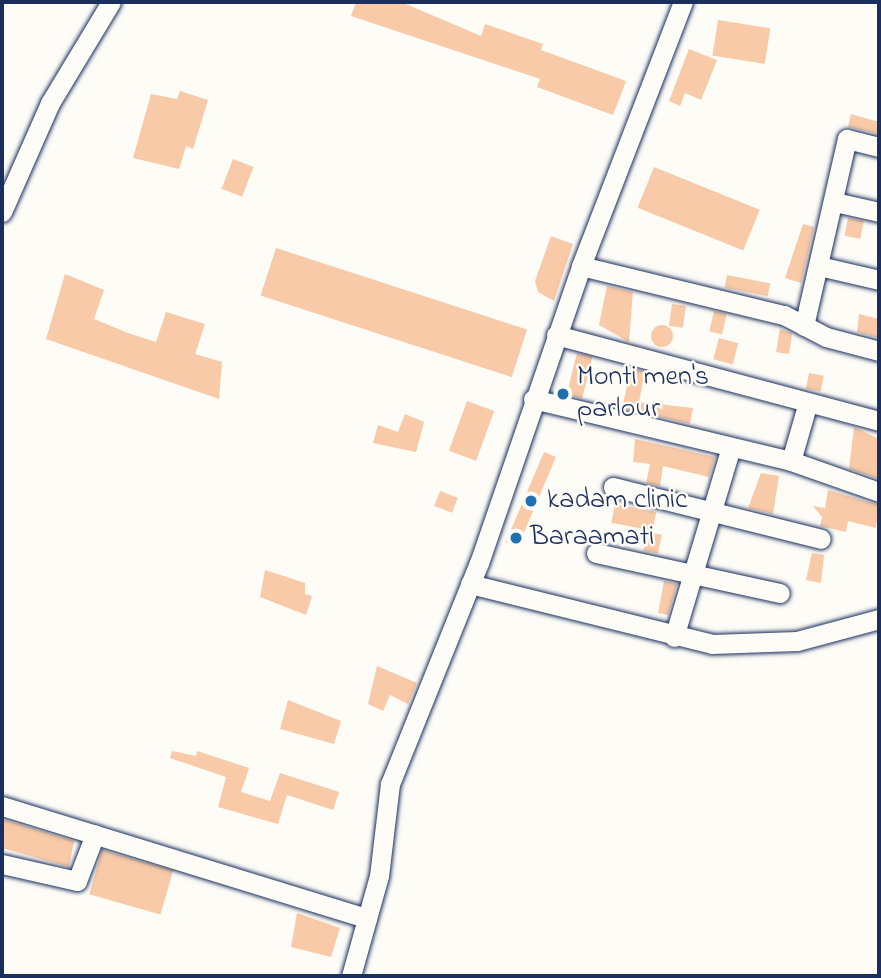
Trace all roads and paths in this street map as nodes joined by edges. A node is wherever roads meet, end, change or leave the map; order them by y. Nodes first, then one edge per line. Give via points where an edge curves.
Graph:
1 (111, 2) edge
2 (682, 2) edge
3 (879, 146) edge
4 (835, 202) junction
5 (2, 212) edge
6 (879, 212) edge
7 (819, 266) junction
8 (581, 267) junction
9 (879, 280) edge
10 (804, 326) junction
11 (556, 335) junction
12 (879, 351) edge
13 (533, 399) junction
14 (808, 402) junction
15 (879, 421) edge
16 (731, 447) junction
17 (791, 461) junction
18 (613, 487) dead end
19 (879, 492) edge
20 (711, 511) junction
21 (821, 539) dead end
22 (596, 553) dead end
23 (694, 572) junction
24 (470, 584) junction
25 (780, 593) dead end
26 (879, 619) edge
27 (674, 637) junction
28 (2, 806) edge
29 (95, 834) junction
30 (2, 864) edge
31 (367, 918) junction
32 (352, 976) edge

1 - 5 street via 50,103
2 - 8 street
3 - 4 street via 847,139
4 - 6 street
4 - 7 street
7 - 9 street
7 - 10 street
8 - 10 street via 784,315
8 - 11 street
10 - 12 street
11 - 13 street
11 - 14 street
13 - 16 street
13 - 24 street
14 - 15 street
14 - 17 street
16 - 17 street
16 - 20 street
17 - 19 street
18 - 20 street
20 - 21 street
20 - 23 street
22 - 23 street
23 - 25 street
23 - 27 street
24 - 27 street
24 - 31 street via 390,784 379,876
26 - 27 street via 797,641 747,646
28 - 29 street
29 - 30 street via 77,881
29 - 31 street
31 - 32 street

